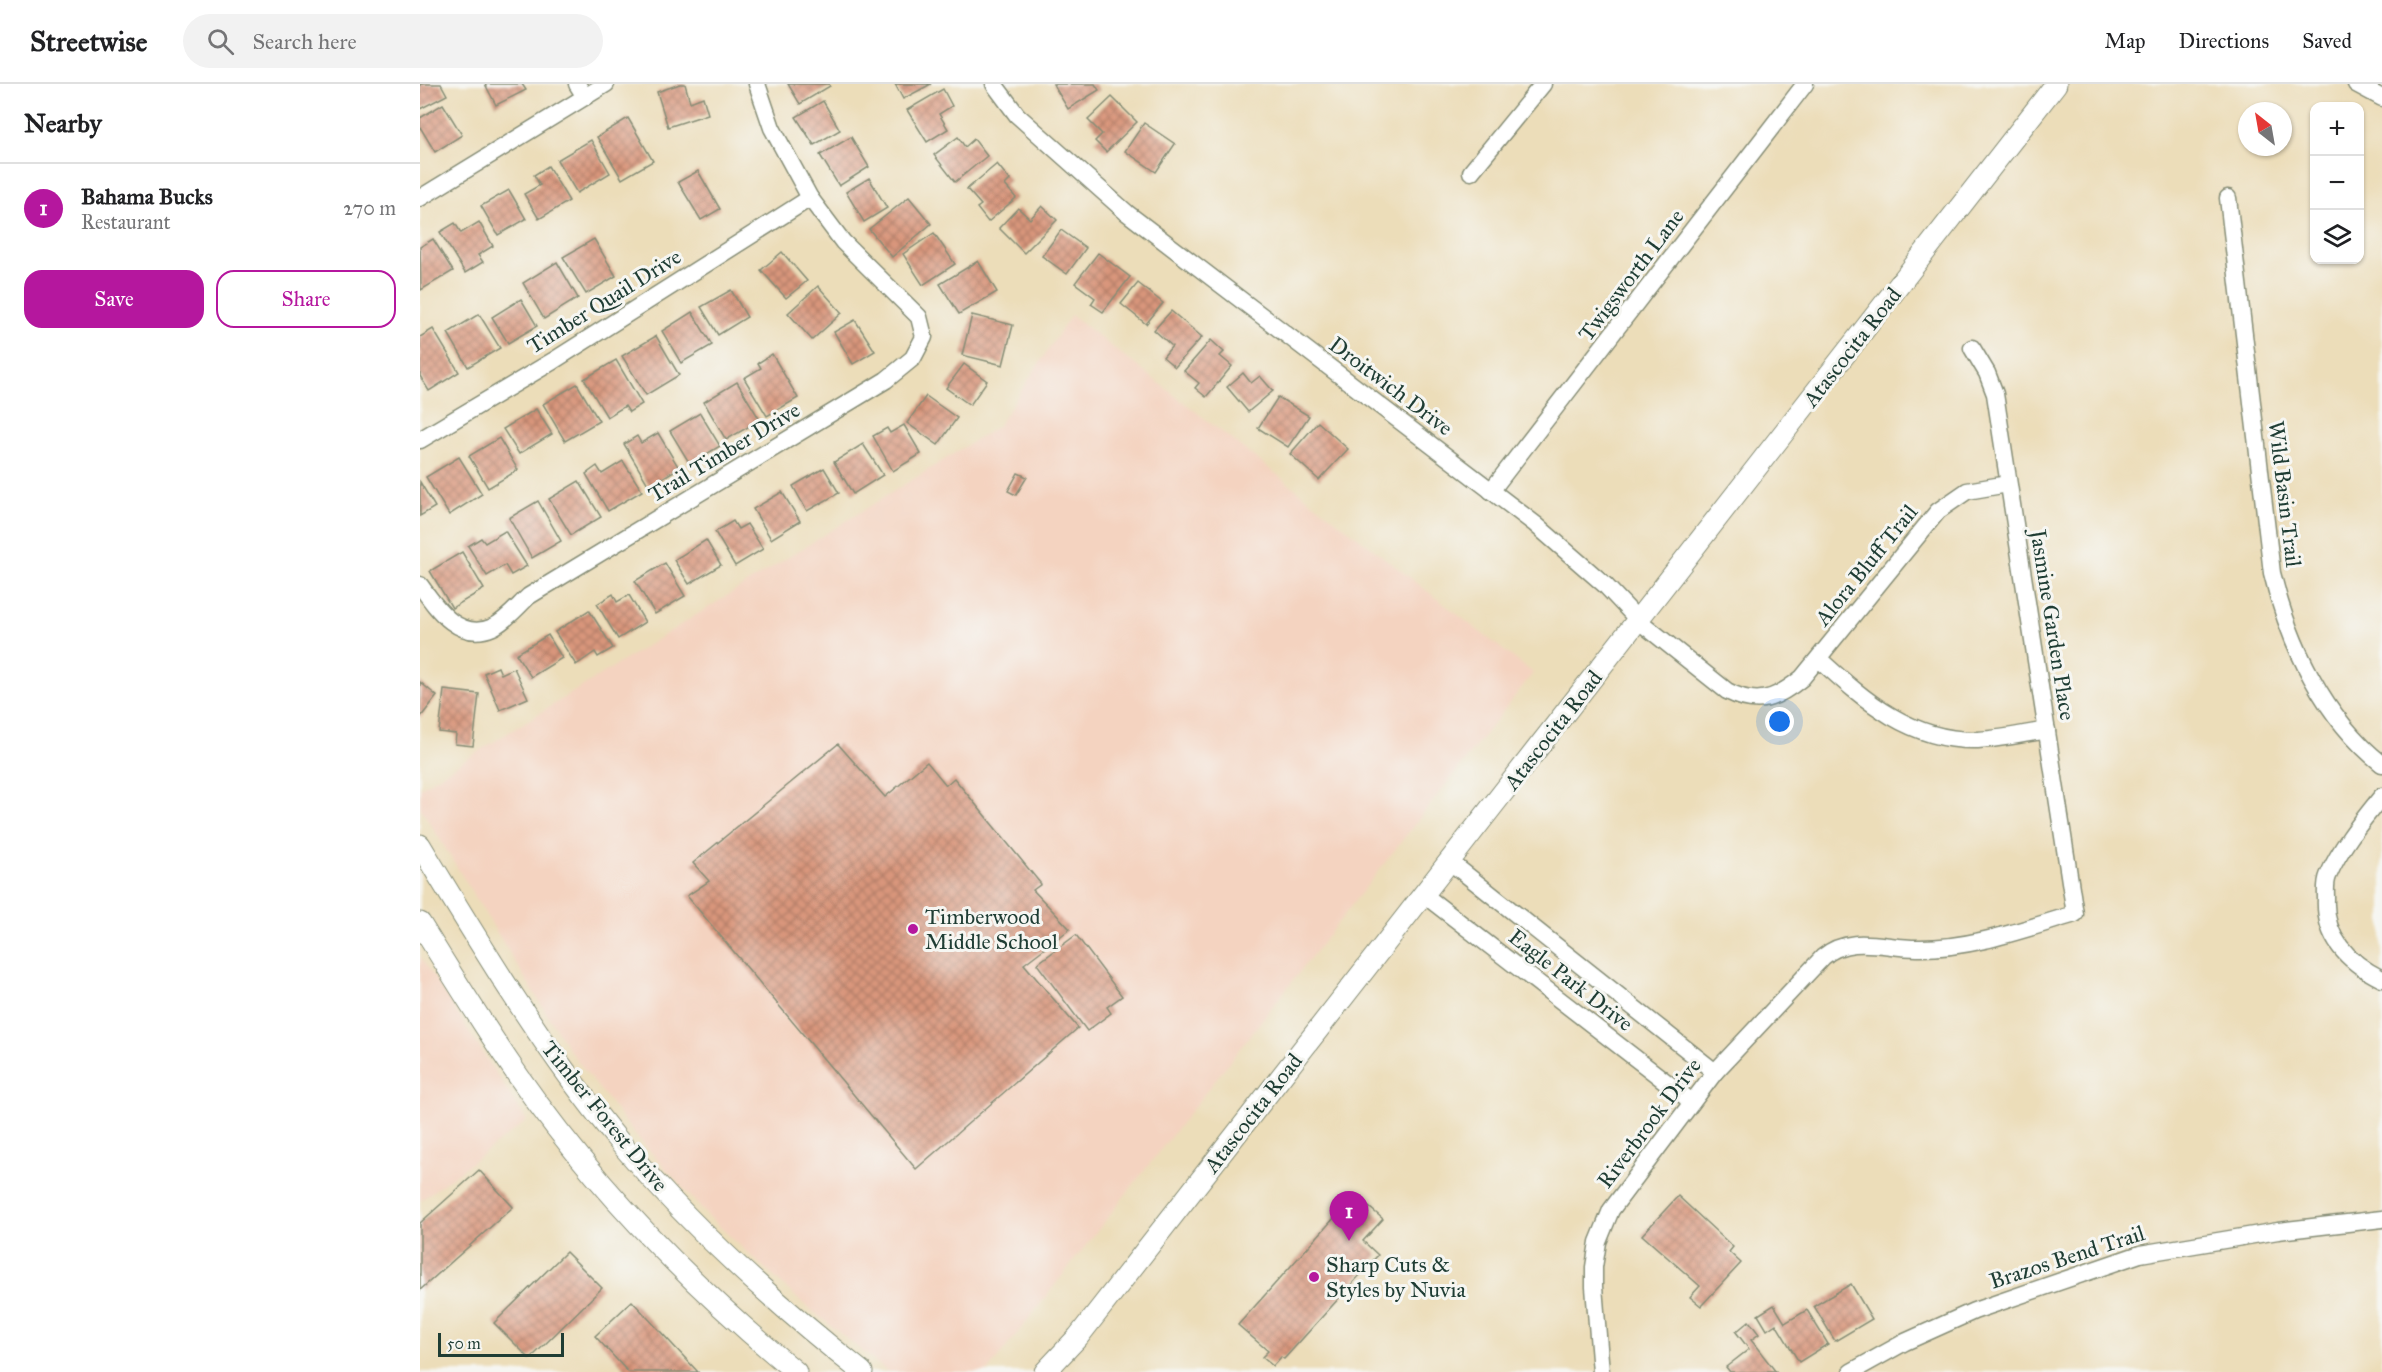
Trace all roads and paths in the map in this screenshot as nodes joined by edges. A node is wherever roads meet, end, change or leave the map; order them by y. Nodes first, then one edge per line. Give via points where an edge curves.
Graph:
1 (606, 84) edge
2 (757, 84) edge
3 (994, 84) edge
4 (1543, 84) edge
5 (1805, 84) edge
6 (2056, 84) edge
7 (2356, 84) edge
8 (581, 91) edge
9 (2382, 98) edge
10 (1471, 172) dead end
11 (420, 198) edge
12 (810, 198) junction
13 (2228, 198) dead end
14 (1972, 348) dead end
15 (420, 440) edge
16 (2008, 484) junction
17 (1491, 492) junction
18 (420, 585) edge
19 (1639, 621) junction
20 (1819, 659) junction
21 (1773, 697) joint
22 (2047, 730) junction
23 (2382, 764) edge
24 (2382, 796) edge
25 (420, 845) edge
26 (1449, 861) junction
27 (1423, 894) junction
28 (420, 923) edge
29 (1838, 947) joint
30 (2382, 979) edge
31 (1715, 1072) junction
32 (1692, 1102) junction
33 (2382, 1219) edge
34 (796, 1372) edge
35 (862, 1372) edge
36 (1045, 1372) edge
37 (1601, 1372) edge
38 (1851, 1372) edge

1 - 8 street
2 - 12 street via 772,128
3 - 17 street, Droitwich Drive via 1017,116 1127,213
4 - 10 street
5 - 17 street, Twigsworth Lane
6 - 19 main road, Atascocita Road
7 - 9 street
8 - 11 street
12 - 15 street, Timber Quail Drive
12 - 18 street, Trail Timber Drive via 843,242 919,317 924,337 911,360 876,386 529,596 493,627 463,630 441,615
13 - 23 street, Wild Basin Trail via 2272,573 2283,618 2314,682 2360,747
14 - 16 street, Jasmine Garden Place via 1988,373 1995,394
16 - 20 street, Alora Bluff Trail via 1967,491 1938,512
16 - 22 street, Jasmine Garden Place
17 - 19 street, Droitwich Drive via 1548,534
19 - 21 street, Droitwich Drive via 1727,691 1743,699
19 - 26 main road, Atascocita Road
20 - 21 street, Alora Bluff Trail via 1789,689
20 - 22 street via 1877,708 1925,732 1978,740
22 - 29 street, Jasmine Garden Place via 2075,914 1959,945 1918,948 1855,943
24 - 30 street via 2345,844 2327,879 2325,909 2329,930 2341,949 2361,969
25 - 35 main road, Timber Forest Drive via 496,971 622,1145 734,1262
26 - 27 main road, Atascocita Road
26 - 31 street, Eagle Park Drive
27 - 32 street, Eagle Park Drive
27 - 36 main road, Atascocita Road via 1078,1337
28 - 34 main road, Timber Forest Drive via 513,1070 592,1172 698,1285
29 - 31 street, Riverbrook Drive via 1814,966
31 - 32 street, Riverbrook Drive
32 - 37 street, Riverbrook Drive via 1624,1191 1598,1242 1594,1287
33 - 38 street, Brazos Bend Trail via 2278,1231 2140,1254 1974,1311

